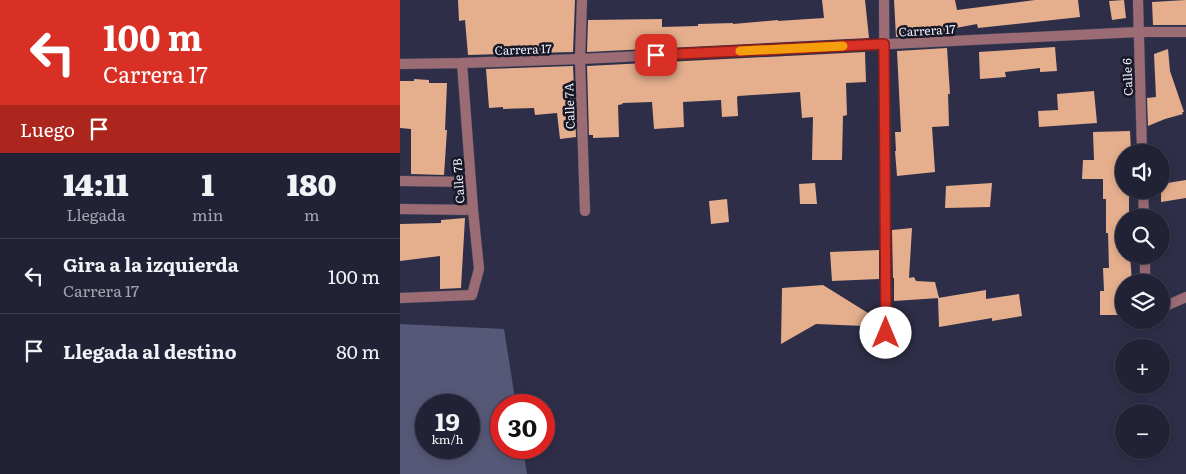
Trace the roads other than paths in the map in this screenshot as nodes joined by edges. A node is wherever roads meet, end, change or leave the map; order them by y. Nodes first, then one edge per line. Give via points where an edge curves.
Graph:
1 (582, 0) edge
2 (884, 0) edge
3 (1138, 0) edge
4 (1138, 32) junction
5 (1186, 32) edge
6 (884, 44) junction
7 (580, 59) junction
8 (462, 63) junction
9 (400, 64) edge
10 (1142, 144) edge
11 (400, 181) edge
12 (471, 182) junction
13 (400, 209) edge
14 (473, 210) junction
15 (585, 210) dead end
16 (1186, 296) edge
17 (400, 298) edge
18 (1170, 304) edge
19 (886, 333) dead end

1 - 7 street, Calle 7A
2 - 6 street
3 - 4 street, Calle 6
4 - 5 street, Carrera 17
4 - 6 street, Carrera 17
4 - 10 street, Calle 6
6 - 7 street, Carrera 17
6 - 19 street
7 - 8 street, Carrera 17
7 - 15 street, Calle 7A
8 - 9 street, Carrera 17
8 - 12 street, Calle 7B
11 - 12 street
12 - 14 street, Calle 7B
13 - 14 street
14 - 17 street, Calle 7B via 479,269 472,295
16 - 18 street

